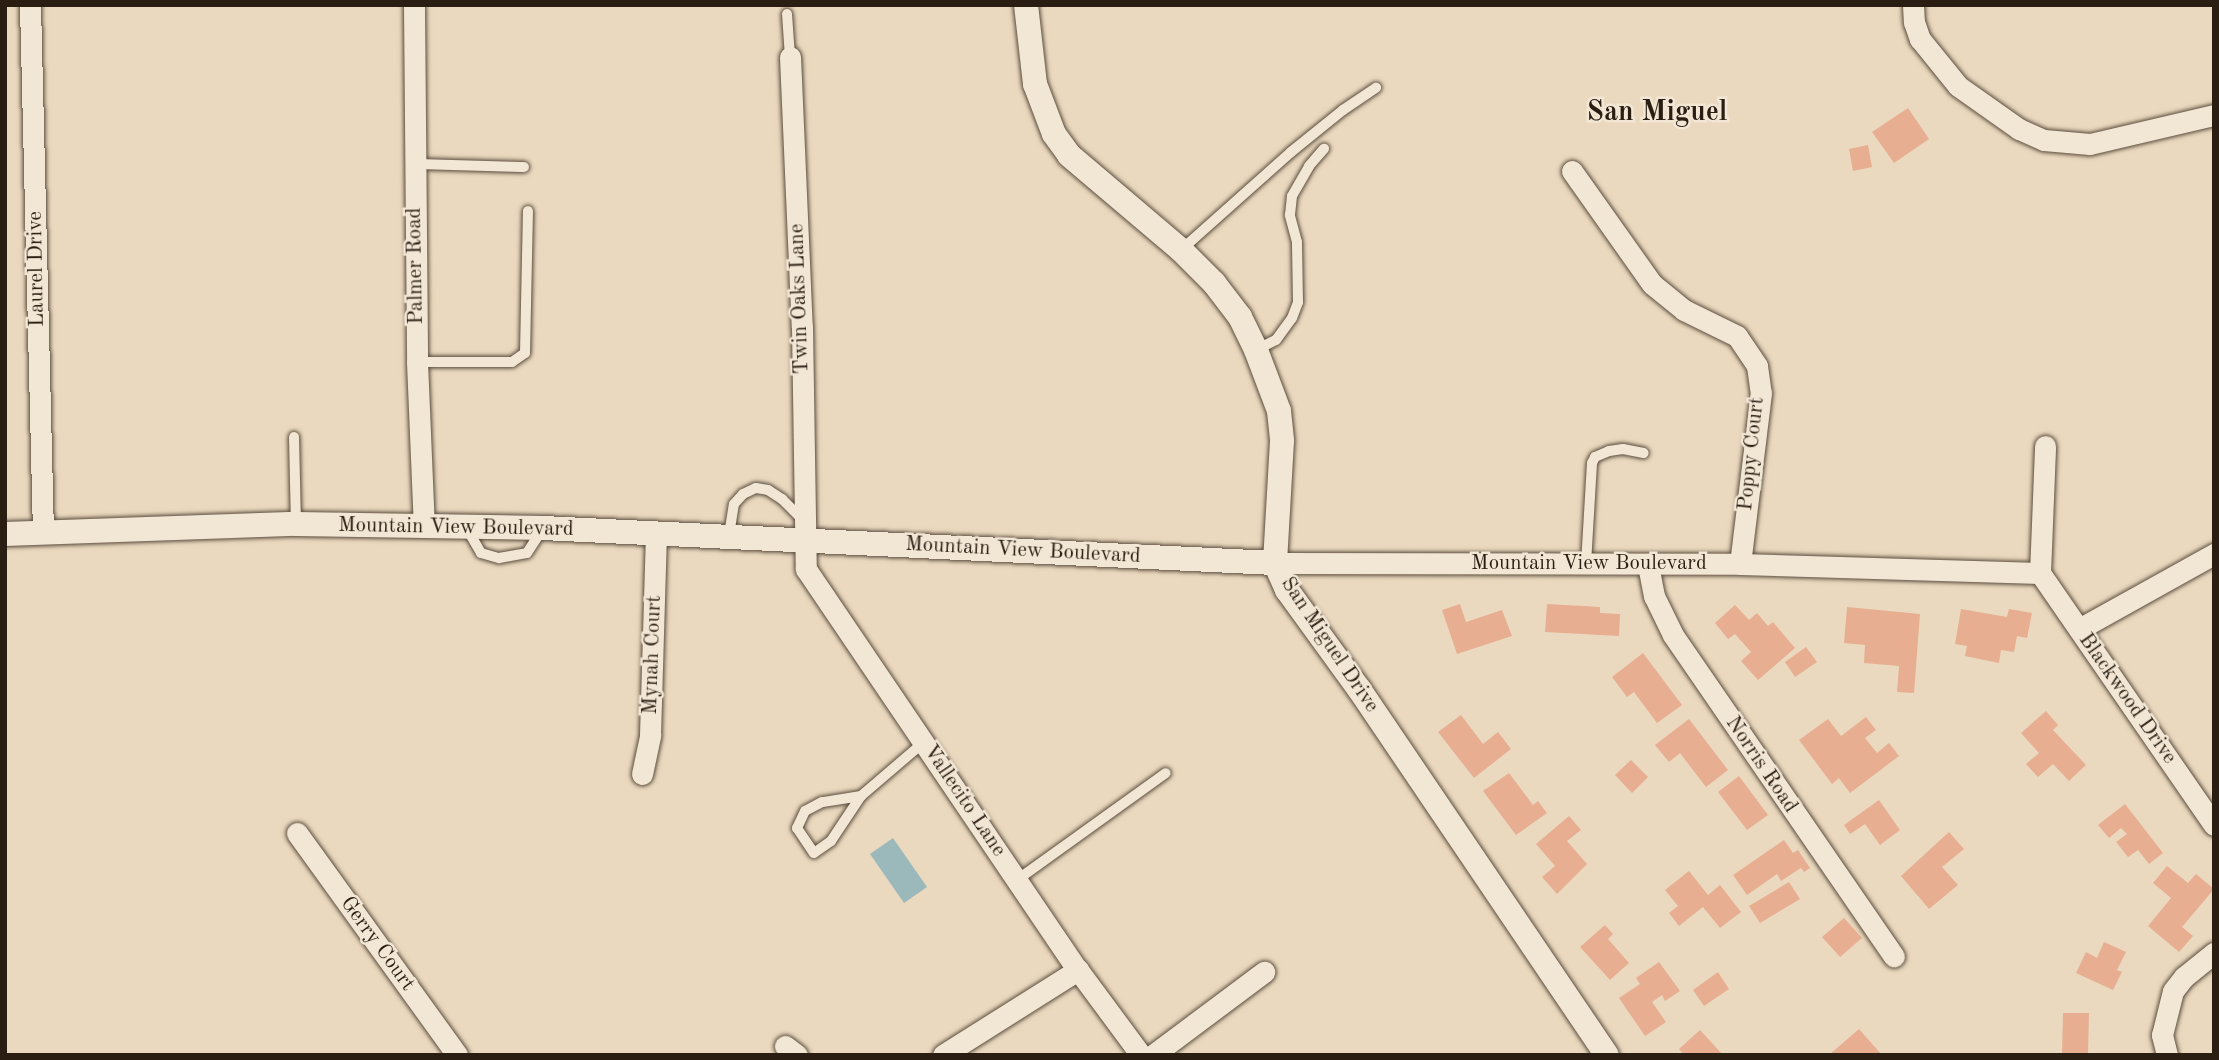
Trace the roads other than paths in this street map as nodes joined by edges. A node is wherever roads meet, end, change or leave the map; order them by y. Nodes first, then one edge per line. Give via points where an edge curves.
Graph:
1 (30, 5) edge
2 (414, 5) edge
3 (1026, 5) edge
4 (1913, 5) edge
5 (787, 14) dead end
6 (790, 57) joint
7 (1376, 88) dead end
8 (2214, 115) edge
9 (1324, 149) dead end
10 (415, 164) junction
11 (524, 167) dead end
12 (1572, 172) dead end
13 (528, 211) dead end
14 (1181, 250) junction
15 (1256, 349) junction
16 (417, 362) junction
17 (294, 437) dead end
18 (2045, 446) dead end
19 (1644, 453) dead end
20 (296, 524) junction
21 (424, 526) junction
22 (43, 532) junction
23 (806, 532) junction
24 (5, 534) edge
25 (656, 535) junction
26 (729, 535) junction
27 (2214, 554) edge
28 (1275, 563) junction
29 (1586, 564) junction
30 (1740, 564) junction
31 (1648, 565) junction
32 (2040, 573) junction
33 (2079, 629) junction
34 (924, 742) junction
35 (1166, 773) dead end
36 (642, 774) dead end
37 (861, 796) junction
38 (2214, 825) edge
39 (297, 833) dead end
40 (1017, 880) junction
41 (2214, 953) edge
42 (1894, 956) dead end
43 (1078, 970) junction
44 (1264, 972) dead end
45 (457, 1055) edge
46 (943, 1055) edge
47 (1141, 1055) edge
48 (1153, 1055) edge
49 (1607, 1055) edge
50 (2167, 1055) edge

1 - 22 street, Laurel Drive
2 - 10 street, Palmer Road
3 - 14 street, San Miguel Drive via 1035,84 1054,134 1069,155
4 - 8 street via 1920,39 1958,86 2020,130 2044,140 2090,144
5 - 6 lane
6 - 23 street, Twin Oaks Lane
7 - 14 lane via 1312,135
9 - 15 lane via 1308,166 1292,196 1298,302 1276,340
10 - 11 lane
10 - 16 street, Palmer Road
12 - 30 street, Poppy Court via 1652,284 1684,310 1737,337 1757,366 1760,393
13 - 16 lane via 525,353 512,362
14 - 15 street, San Miguel Drive via 1240,317
15 - 28 street, San Miguel Drive via 1279,411 1282,441
16 - 21 street, Palmer Road
17 - 20 lane
18 - 32 street
19 - 29 lane via 1623,449 1595,457
20 - 21 street, Mountain View Boulevard
20 - 22 street, Mountain View Boulevard
21 - 25 street, Mountain View Boulevard
22 - 24 street, Mountain View Boulevard
23 - 26 street, Mountain View Boulevard
23 - 26 lane via 782,499 768,489 756,488 734,504
23 - 28 street, Mountain View Boulevard
23 - 34 street, Vallecito Lane via 806,569
25 - 26 street, Mountain View Boulevard
25 - 36 street, Mynah Court via 650,735
27 - 33 street
28 - 29 street, Mountain View Boulevard
28 - 49 street, San Miguel Drive via 1287,590
29 - 31 street, Mountain View Boulevard
30 - 31 street, Mountain View Boulevard
30 - 32 street, Mountain View Boulevard
31 - 42 street, Norris Road via 1654,596 1673,635
32 - 33 street, Blackwood Drive
33 - 38 street, Blackwood Drive
34 - 37 lane
34 - 40 street, Vallecito Lane
35 - 40 lane
37 - 37 lane via 831,841 814,853 797,828 805,811 822,802
39 - 45 street, Gerry Court
40 - 43 street, Vallecito Lane
41 - 50 street via 2173,990 2162,1035
43 - 46 street
43 - 47 street, Vallecito Lane
44 - 48 street

